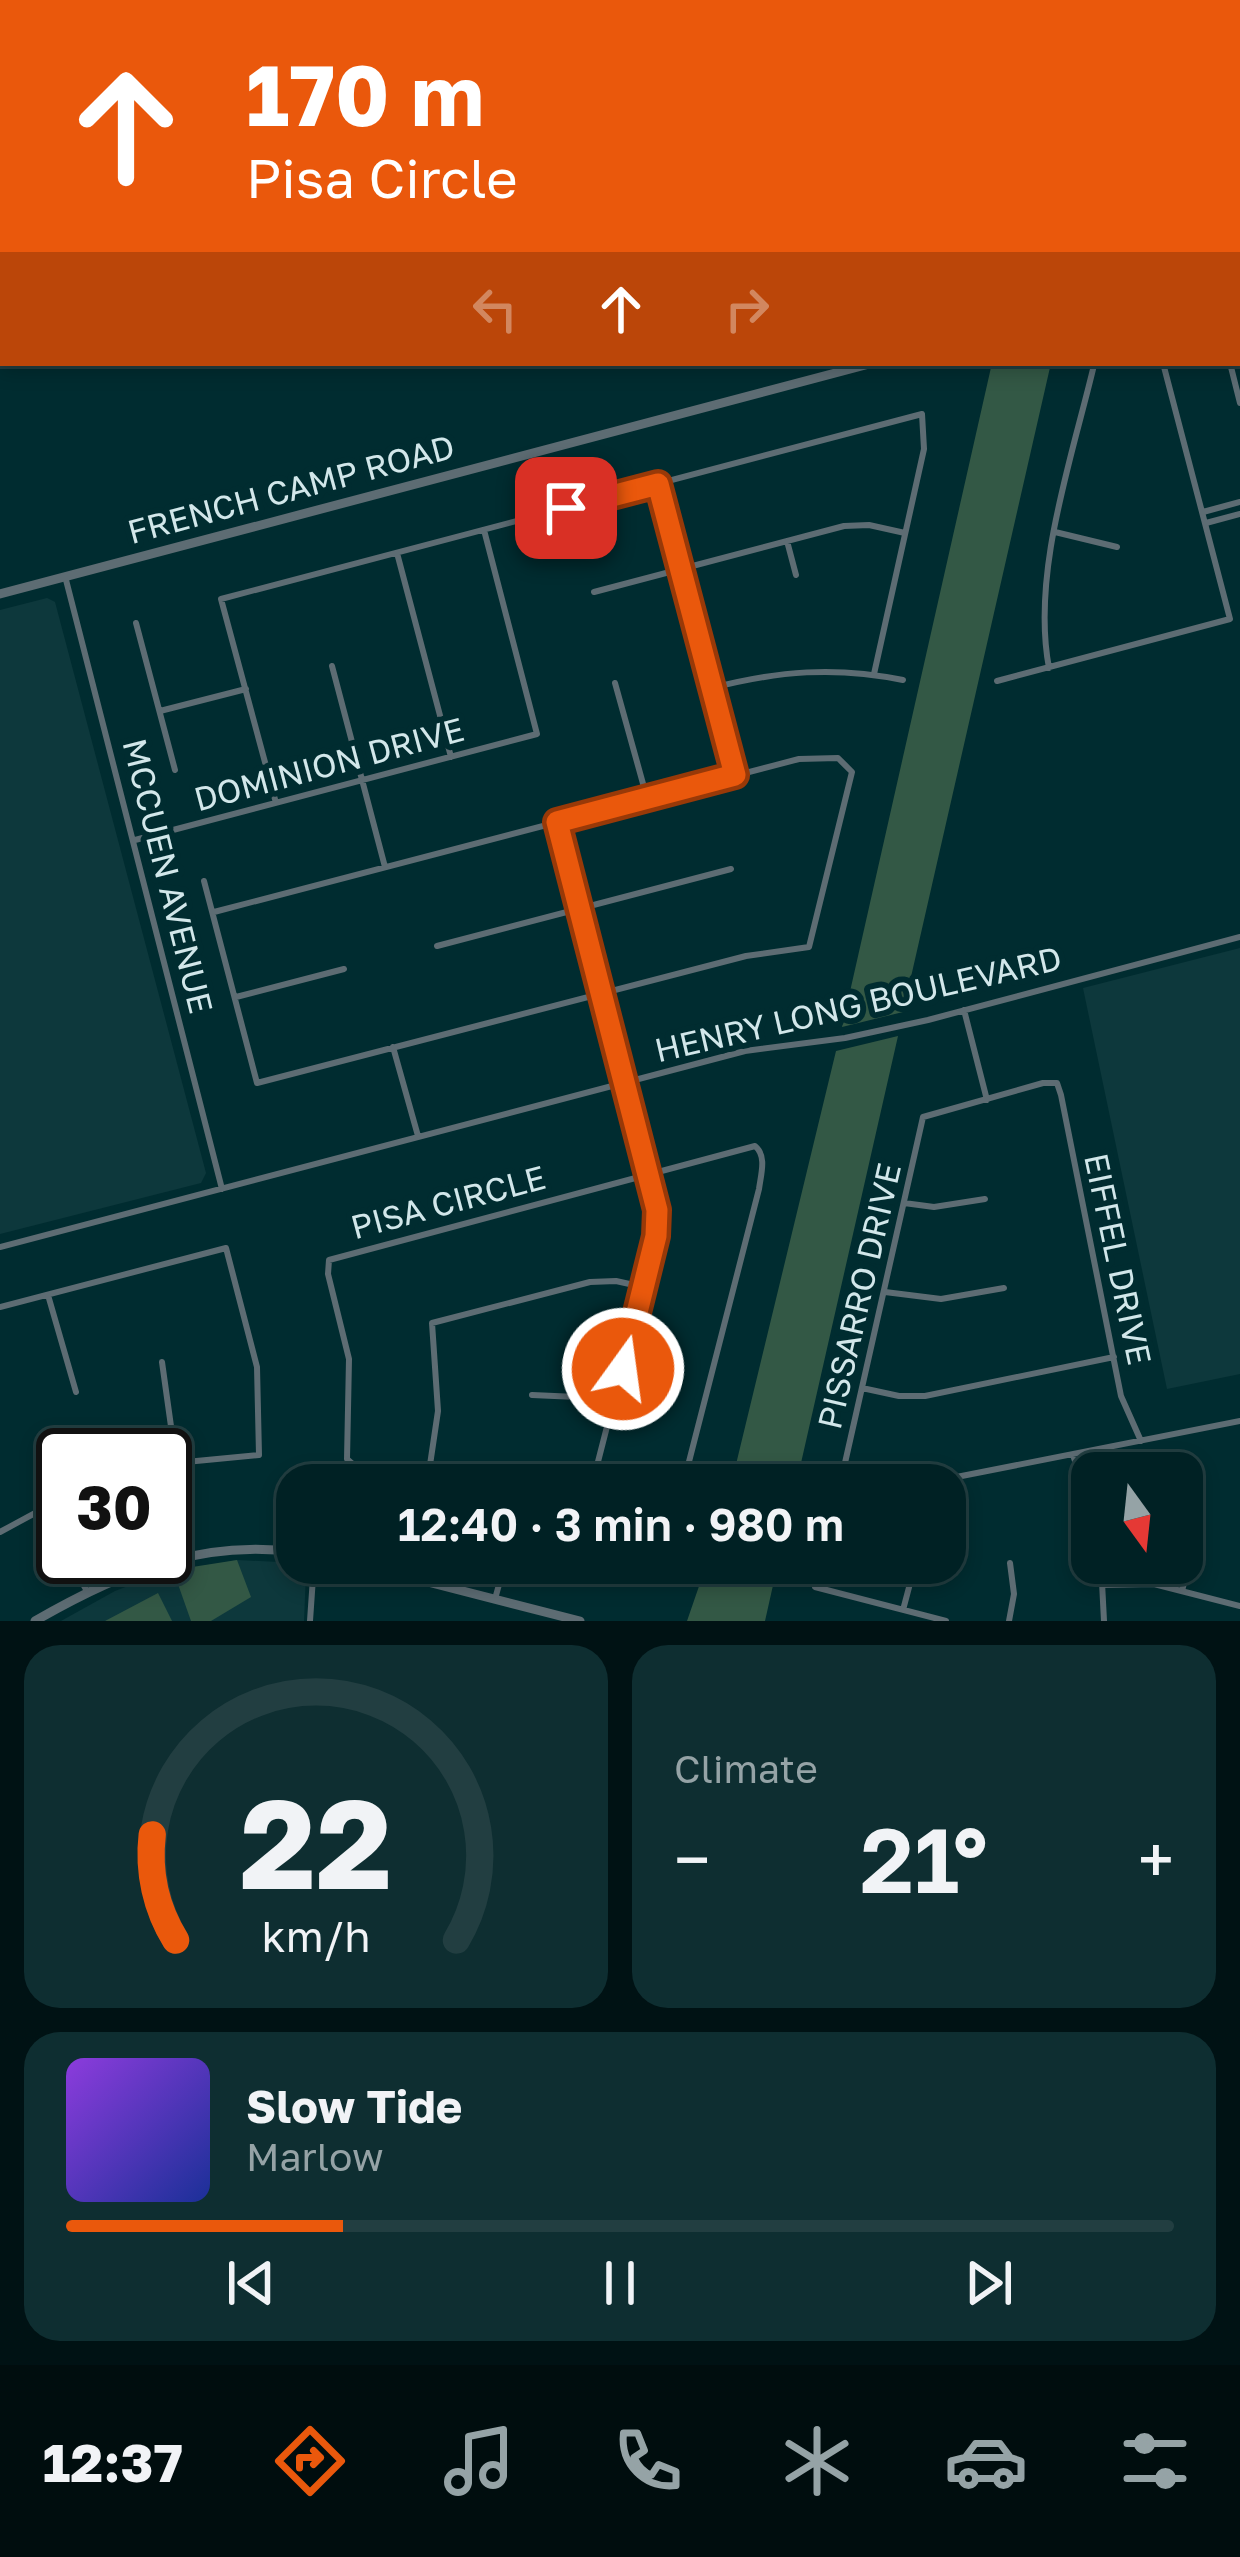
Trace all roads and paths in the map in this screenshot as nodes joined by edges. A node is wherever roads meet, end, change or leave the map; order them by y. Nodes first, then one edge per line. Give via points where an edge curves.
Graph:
1 (862, 366) edge
2 (1094, 366) edge
3 (1164, 366) edge
4 (1231, 366) edge
5 (1240, 403) edge
6 (658, 484) junction
7 (1240, 502) edge
8 (1203, 512) junction
9 (1240, 514) edge
10 (1206, 523) junction
11 (484, 530) junction
12 (905, 532) junction
13 (1055, 532) junction
14 (787, 541) junction
15 (1118, 547) dead end
16 (397, 553) junction
17 (681, 569) junction
18 (796, 575) dead end
19 (64, 577) junction
20 (594, 592) dead end
21 (0, 594) edge
22 (136, 623) dead end
23 (332, 666) dead end
24 (1048, 668) junction
25 (874, 674) junction
26 (903, 680) dead end
27 (997, 681) dead end
28 (615, 683) dead end
29 (712, 688) junction
30 (246, 689) junction
31 (160, 712) junction
32 (451, 757) junction
33 (175, 770) dead end
34 (735, 775) junction
35 (363, 780) junction
36 (647, 798) junction
37 (276, 803) junction
38 (557, 822) junction
39 (134, 841) junction
40 (386, 867) junction
41 (731, 869) dead end
42 (204, 881) dead end
43 (580, 909) junction
44 (214, 912) junction
45 (1240, 937) edge
46 (437, 946) dead end
47 (344, 969) dead end
48 (602, 994) junction
49 (236, 997) junction
50 (964, 1010) junction
51 (393, 1047) junction
52 (626, 1082) junction
53 (987, 1100) junction
54 (418, 1137) junction
55 (649, 1174) junction
56 (223, 1189) junction
57 (985, 1198) dead end
58 (904, 1203) junction
59 (0, 1247) edge
60 (643, 1287) junction
61 (1004, 1288) dead end
62 (885, 1292) junction
63 (48, 1295) junction
64 (0, 1307) edge
65 (1114, 1357) junction
66 (162, 1362) dead end
67 (862, 1388) junction
68 (76, 1392) dead end
69 (532, 1395) dead end
70 (613, 1406) junction
71 (1240, 1420) edge
72 (171, 1428) edge
73 (1141, 1441) junction
74 (1088, 1452) edge
75 (1071, 1455) edge
76 (192, 1461) edge
77 (352, 1464) edge
78 (430, 1464) edge
79 (598, 1464) edge
80 (688, 1464) edge
81 (845, 1464) edge
82 (966, 1475) edge
83 (36, 1512) edge
84 (0, 1532) edge
85 (276, 1551) edge
86 (1010, 1563) dead end
87 (83, 1584) edge
88 (313, 1584) edge
89 (436, 1584) edge
90 (499, 1584) edge
91 (816, 1584) edge
92 (910, 1584) edge
93 (1184, 1584) edge
94 (1103, 1585) joint
95 (87, 1591) junction
96 (1182, 1591) junction
97 (495, 1599) junction
98 (1240, 1606) edge
99 (903, 1610) junction
100 (35, 1621) edge
101 (310, 1621) edge
102 (580, 1621) edge
103 (946, 1621) edge
104 (1009, 1621) edge
105 (1104, 1621) edge

1 - 19 street, FRENCH CAMP ROAD
2 - 13 street
3 - 8 street
4 - 5 street
6 - 11 street
6 - 12 street via 922,414 924,449
6 - 17 street
7 - 8 street
8 - 10 street
9 - 10 street
10 - 24 street via 1231,619
11 - 16 street
11 - 32 street, DOMINION DRIVE via 537,734
12 - 14 street via 856,524
12 - 25 street
13 - 15 street
13 - 24 street via 1043,604
14 - 17 street
14 - 18 street
16 - 30 street via 221,599
16 - 32 street
17 - 20 street
17 - 29 street
19 - 21 street, FRENCH CAMP ROAD
19 - 39 street, MCCUEN AVENUE
22 - 31 street
23 - 35 street
24 - 27 street
25 - 26 street
25 - 29 street via 784,672
28 - 36 street
29 - 34 street
30 - 31 street
30 - 37 street
31 - 33 street
32 - 35 street, DOMINION DRIVE
34 - 36 street
34 - 48 street via 814,756 849,765 809,947
35 - 37 street, DOMINION DRIVE
35 - 40 street
36 - 38 street
37 - 39 street, DOMINION DRIVE
38 - 40 street
38 - 43 street
39 - 56 street, MCCUEN AVENUE
40 - 44 street
41 - 43 street
42 - 44 street
43 - 46 street
43 - 48 street
44 - 49 street
45 - 50 street, HENRY LONG BOULEVARD
47 - 49 street
48 - 51 street
48 - 52 street
49 - 51 street via 257,1083
50 - 52 street, HENRY LONG BOULEVARD
50 - 53 street
51 - 54 street
52 - 54 street, HENRY LONG BOULEVARD
52 - 55 street
53 - 58 street, PISSARRO DRIVE via 922,1117
53 - 65 street, EIFFEL DRIVE via 1057,1083
54 - 56 street, HENRY LONG BOULEVARD
55 - 60 street via 657,1224
55 - 77 street, PISA CIRCLE via 329,1260 351,1382 346,1459
55 - 80 street, PISA CIRCLE via 760,1150 759,1189
56 - 59 street, HENRY LONG BOULEVARD
57 - 58 street via 946,1207
58 - 62 street, PISSARRO DRIVE
60 - 70 street
60 - 78 street via 590,1282 432,1323 438,1412
61 - 62 street via 940,1299
62 - 67 street, PISSARRO DRIVE
63 - 64 street
63 - 68 street
63 - 76 street via 226,1248 257,1367 259,1455
65 - 67 street via 925,1396
65 - 73 street, EIFFEL DRIVE
66 - 72 street
67 - 81 street, PISSARRO DRIVE
69 - 70 street
70 - 79 street
71 - 73 street
73 - 74 street
75 - 82 street
83 - 84 street
85 - 95 street via 195,1554
86 - 104 street
87 - 95 street
88 - 101 street
89 - 97 street
90 - 97 street
91 - 99 street
92 - 99 street
93 - 96 street
94 - 96 street
94 - 105 street
95 - 100 street
96 - 98 street
97 - 102 street
99 - 103 street

